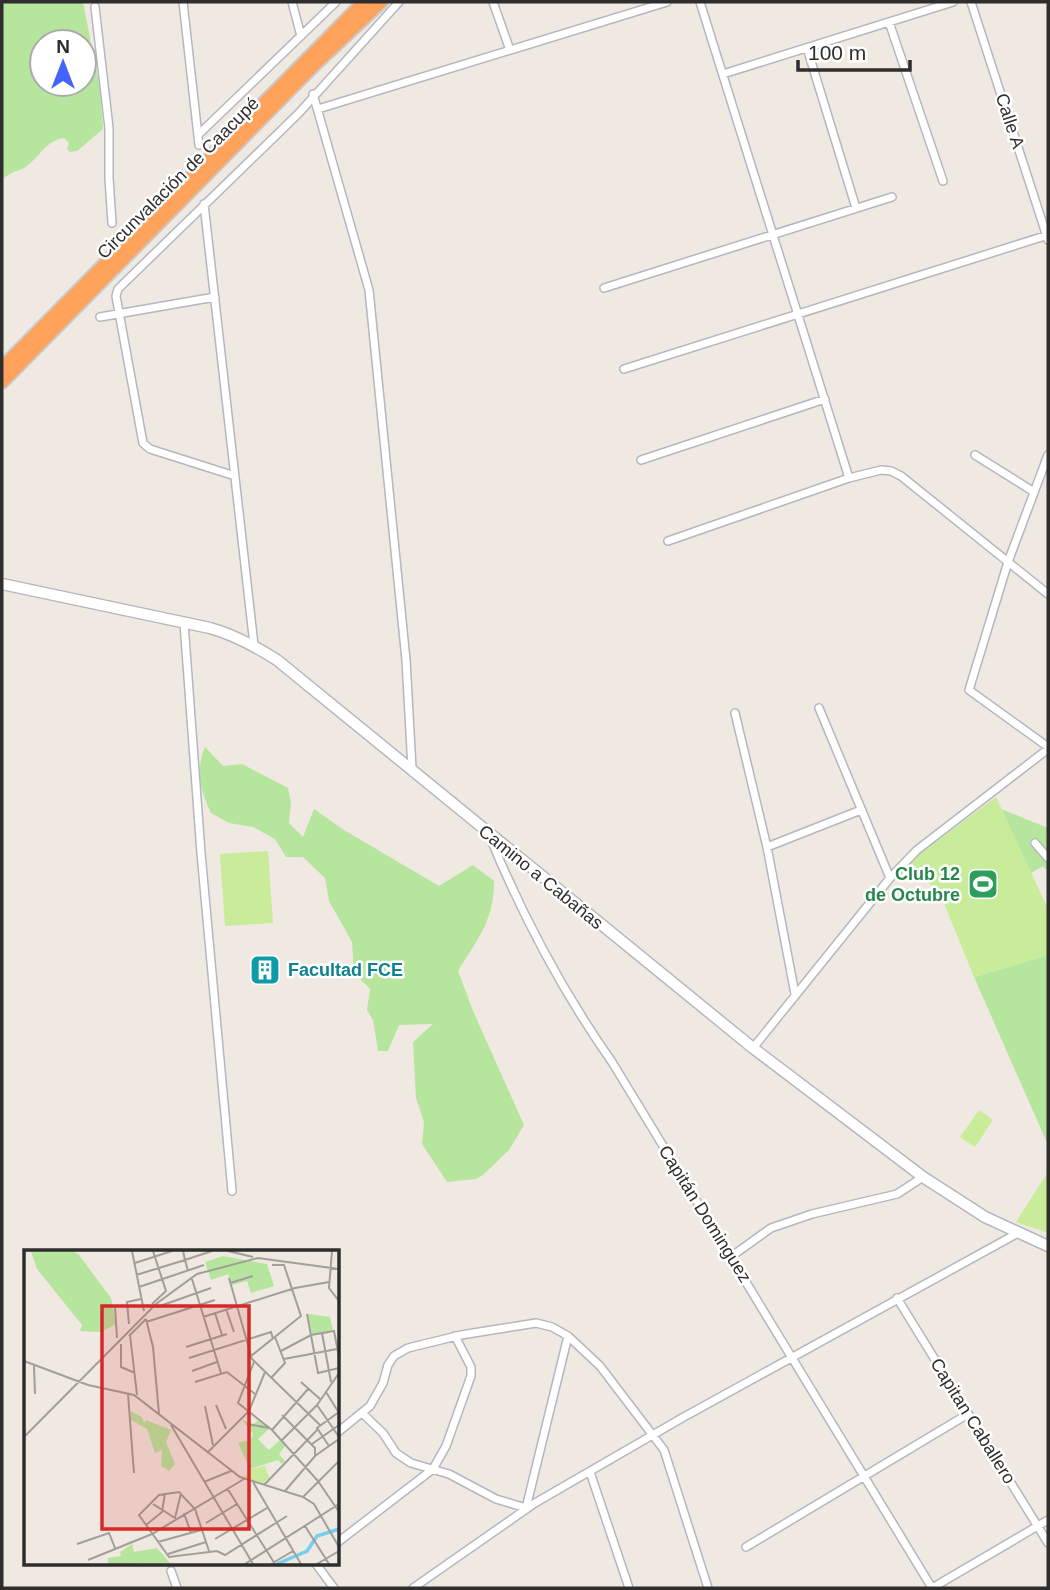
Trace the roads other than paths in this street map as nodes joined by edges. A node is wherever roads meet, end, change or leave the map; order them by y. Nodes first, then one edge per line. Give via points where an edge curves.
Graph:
1 (183, 2) edge
2 (292, 2) edge
3 (336, 2) edge
4 (397, 2) edge
5 (493, 2) edge
6 (667, 2) edge
7 (699, 2) edge
8 (953, 2) edge
9 (971, 2) edge
10 (373, 4) edge
11 (96, 7) dead end
12 (889, 22) junction
13 (301, 36) junction
14 (807, 48) junction
15 (510, 50) junction
16 (723, 74) junction
17 (313, 94) junction
18 (318, 109) junction
19 (198, 135) junction
20 (199, 145) dead end
21 (943, 181) dead end
22 (892, 197) dead end
23 (204, 204) junction
24 (856, 208) junction
25 (112, 223) dead end
26 (774, 234) junction
27 (1048, 237) edge
28 (604, 288) dead end
29 (215, 297) junction
30 (799, 313) junction
31 (120, 314) junction
32 (100, 317) dead end
33 (2, 368) edge
34 (624, 369) dead end
35 (2, 382) edge
36 (825, 399) junction
37 (975, 455) dead end
38 (1048, 455) edge
39 (641, 460) dead end
40 (235, 476) junction
41 (849, 478) junction
42 (1034, 492) junction
43 (668, 541) dead end
44 (1008, 562) junction
45 (2, 583) edge
46 (1048, 594) edge
47 (184, 623) junction
48 (254, 645) junction
49 (818, 708) dead end
50 (735, 713) dead end
51 (1048, 748) edge
52 (412, 768) junction
53 (861, 810) junction
54 (488, 835) junction
55 (1035, 843) dead end
56 (767, 847) junction
57 (1048, 858) edge
58 (890, 878) junction
59 (795, 994) junction
60 (753, 1048) junction
61 (923, 1177) junction
62 (232, 1191) dead end
63 (1018, 1233) junction
64 (1048, 1246) edge
65 (732, 1256) junction
66 (897, 1298) junction
67 (455, 1336) junction
68 (568, 1336) junction
69 (793, 1356) junction
70 (362, 1413) junction
71 (968, 1414) junction
72 (340, 1430) edge
73 (654, 1434) junction
74 (433, 1469) junction
75 (590, 1472) junction
76 (866, 1477) junction
77 (526, 1508) junction
78 (1048, 1520) edge
79 (1038, 1526) junction
80 (340, 1540) edge
81 (1048, 1543) edge
82 (746, 1547) dead end
83 (318, 1566) edge
84 (171, 1572) dead end
85 (177, 1588) edge
86 (334, 1588) edge
87 (413, 1588) edge
88 (629, 1588) edge
89 (708, 1588) edge
90 (932, 1588) edge

1 - 19 street
2 - 13 street
3 - 13 street
4 - 10 street
4 - 17 street
5 - 15 street
6 - 15 street
7 - 16 street
8 - 12 street
9 - 27 street, Calle A
10 - 33 highway, Circunvalación de Caacupé
10 - 35 highway, Circunvalación de Caacupé
11 - 25 street via 109,128
12 - 14 street
12 - 21 street
13 - 19 street
14 - 16 street
14 - 24 street
15 - 18 street
16 - 26 street
17 - 18 street
17 - 23 street
18 - 52 street via 369,290 406,660
19 - 20 street
22 - 24 street
23 - 29 street
23 - 31 street via 118,289
24 - 26 street
26 - 28 street
26 - 30 street
27 - 30 street
29 - 31 street
29 - 40 street
30 - 34 street
30 - 36 street
31 - 32 street
31 - 40 street via 143,443
36 - 39 street
36 - 41 street
37 - 42 street
38 - 42 street
40 - 48 street
41 - 43 street
41 - 44 street via 881,470 901,476
42 - 44 street
44 - 46 street
44 - 51 street via 969,690
45 - 47 street, Camino a Cabañas
47 - 48 street, Camino a Cabañas
47 - 62 street
48 - 52 street, Camino a Cabañas
49 - 53 street
50 - 56 street
51 - 58 street via 917,850
52 - 54 street, Camino a Cabañas
53 - 56 street
53 - 58 street
54 - 60 street, Camino a Cabañas
54 - 65 street, Capitán Dominguez via 580,1017
55 - 57 street
56 - 59 street
58 - 59 street
59 - 60 street
60 - 61 street, Camino a Cabañas
61 - 63 street, Camino a Cabañas
61 - 65 street via 897,1194 771,1228
63 - 64 street, Camino a Cabañas
63 - 66 street
65 - 69 street, Capitán Dominguez
66 - 69 street
66 - 71 street, Capitan Caballero
67 - 68 street via 536,1323
67 - 70 street via 394,1356 383,1383
67 - 74 street via 471,1376
68 - 73 street via 600,1366
68 - 77 street
69 - 73 street
69 - 76 street, Capitán Dominguez
70 - 72 street
70 - 74 street via 396,1453
71 - 76 street
71 - 79 street, Capitan Caballero
73 - 75 street
73 - 89 street via 664,1450
74 - 77 street
74 - 80 street
75 - 77 street
75 - 88 street
76 - 82 street
76 - 90 street, Capitán Dominguez
77 - 87 street
78 - 79 street
79 - 81 street, Capitan Caballero
79 - 90 street
83 - 86 street
84 - 85 street

